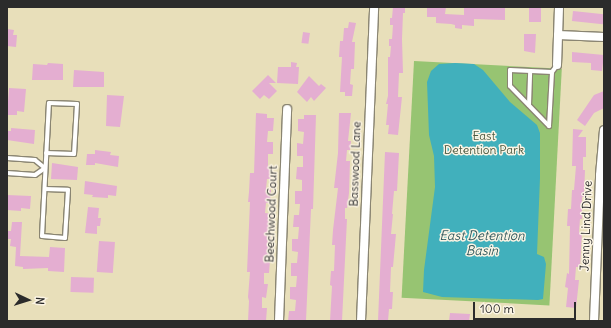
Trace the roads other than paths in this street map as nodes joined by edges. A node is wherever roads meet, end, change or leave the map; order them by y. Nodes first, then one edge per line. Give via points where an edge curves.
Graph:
1 (374, 7) edge
2 (559, 7) edge
3 (558, 35) junction
4 (604, 37) edge
5 (557, 65) joint
6 (530, 71) junction
7 (552, 72) junction
8 (529, 105) junction
9 (287, 109) dead end
10 (604, 132) edge
11 (46, 153) junction
12 (7, 158) edge
13 (45, 168) junction
14 (7, 173) edge
15 (45, 189) junction
16 (279, 321) edge
17 (361, 321) edge
18 (594, 321) edge

1 - 17 street, Basswood Lane
2 - 3 street
3 - 4 street
3 - 5 street
5 - 7 lane
6 - 7 lane
6 - 8 lane
6 - 8 lane via 510,70 510,86
7 - 8 lane via 549,126
9 - 16 street, Beechwood Court
10 - 18 street, Jenny Lind Drive
11 - 11 lane via 49,103 77,104 74,154
11 - 13 lane
12 - 13 lane via 35,160
13 - 14 lane via 35,175
13 - 15 lane
15 - 15 lane via 42,236 65,238 68,190

